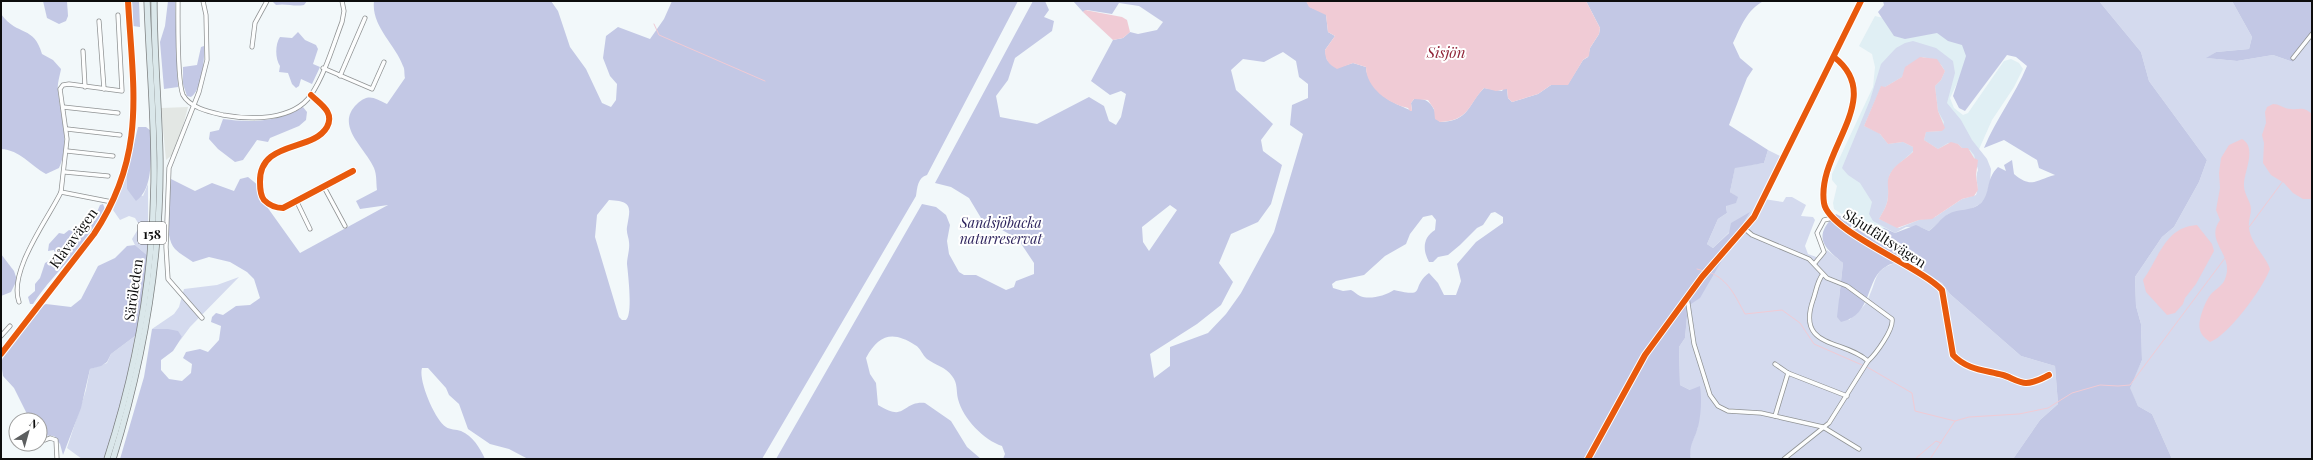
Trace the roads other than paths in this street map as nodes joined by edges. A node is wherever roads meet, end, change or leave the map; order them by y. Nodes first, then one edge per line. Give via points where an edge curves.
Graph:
1 (128, 1) edge
2 (147, 1) edge
3 (154, 1) edge
4 (178, 1) edge
5 (203, 1) edge
6 (266, 1) edge
7 (1861, 1) edge
8 (344, 2) edge
9 (118, 15) dead end
10 (365, 18) dead end
11 (99, 21) dead end
12 (2312, 34) edge
13 (252, 47) dead end
14 (83, 51) dead end
15 (1834, 57) junction
16 (2293, 58) dead end
17 (384, 62) dead end
18 (323, 68) junction
19 (340, 76) junction
20 (85, 87) junction
21 (104, 89) junction
22 (311, 95) junction
23 (194, 105) junction
24 (63, 107) junction
25 (118, 113) dead end
26 (67, 129) junction
27 (120, 135) dead end
28 (67, 151) junction
29 (113, 156) dead end
30 (353, 171) dead end
31 (64, 172) junction
32 (108, 176) dead end
33 (324, 188) junction
34 (61, 192) junction
35 (112, 202) junction
36 (297, 202) junction
37 (1833, 218) junction
38 (345, 226) dead end
39 (310, 229) dead end
40 (1745, 229) junction
41 (1815, 263) junction
42 (1823, 274) junction
43 (1687, 297) junction
44 (19, 302) dead end
45 (202, 318) dead end
46 (10, 326) dead end
47 (1, 336) edge
48 (1, 354) edge
49 (1868, 361) junction
50 (1775, 364) dead end
51 (1788, 373) junction
52 (2049, 375) dead end
53 (1847, 396) junction
54 (1775, 416) junction
55 (1823, 427) junction
56 (48, 439) edge
57 (1859, 449) dead end
58 (57, 459) edge
59 (107, 459) edge
60 (113, 459) edge
61 (1588, 459) edge
62 (1784, 459) edge

1 - 35 street, Klåvavägen via 134,120 126,163
2 - 59 main road, Säröleden / 158 via 154,128 152,235 143,314 135,356
3 - 60 main road, Säröleden / 158 via 160,159 156,252 140,360
4 - 23 street via 181,87 184,96
5 - 23 street via 207,21 207,60 204,78
6 - 13 street via 255,23
7 - 15 street
8 - 18 street via 342,22
9 - 21 street via 122,91
10 - 19 street
11 - 21 street
12 - 16 street
14 - 20 street
15 - 37 street, Skjutfältsvägen via 1852,78 1856,92 1824,177 1824,205 1826,212
15 - 40 street
17 - 19 street via 372,90
18 - 19 street
18 - 22 street
20 - 21 street
20 - 24 street via 63,85 60,89
22 - 23 street via 297,108 272,116 233,116
22 - 36 street via 327,110 327,128 314,138 275,154 265,166 260,179 262,196 272,206 281,208
23 - 45 street via 168,174 166,263 168,279
24 - 25 street
24 - 26 street
26 - 27 street
26 - 28 street
28 - 29 street
28 - 31 street
30 - 33 street
31 - 32 street
31 - 34 street
33 - 36 street
33 - 38 street
34 - 35 street
34 - 44 street via 29,250 18,286
35 - 48 street, Klåvavägen via 94,234
36 - 39 street
37 - 41 street via 1824,220 1817,233 1824,252
37 - 52 street, Skjutfältsvägen via 1942,290 1953,355 1956,358 1977,370 2004,375 2025,384 2037,382
40 - 41 street via 1752,235 1792,250
40 - 43 street
41 - 42 street
42 - 49 street via 1808,312 1809,324 1823,340
42 - 49 street via 1847,286 1892,319 1893,325
43 - 54 street via 1694,344 1706,385 1714,402 1728,411
43 - 61 street via 1645,355
46 - 47 street
49 - 53 street
50 - 51 street
51 - 53 street
51 - 54 street
53 - 55 street via 1829,423
54 - 55 street
55 - 57 street
55 - 62 street
56 - 58 street via 56,440

